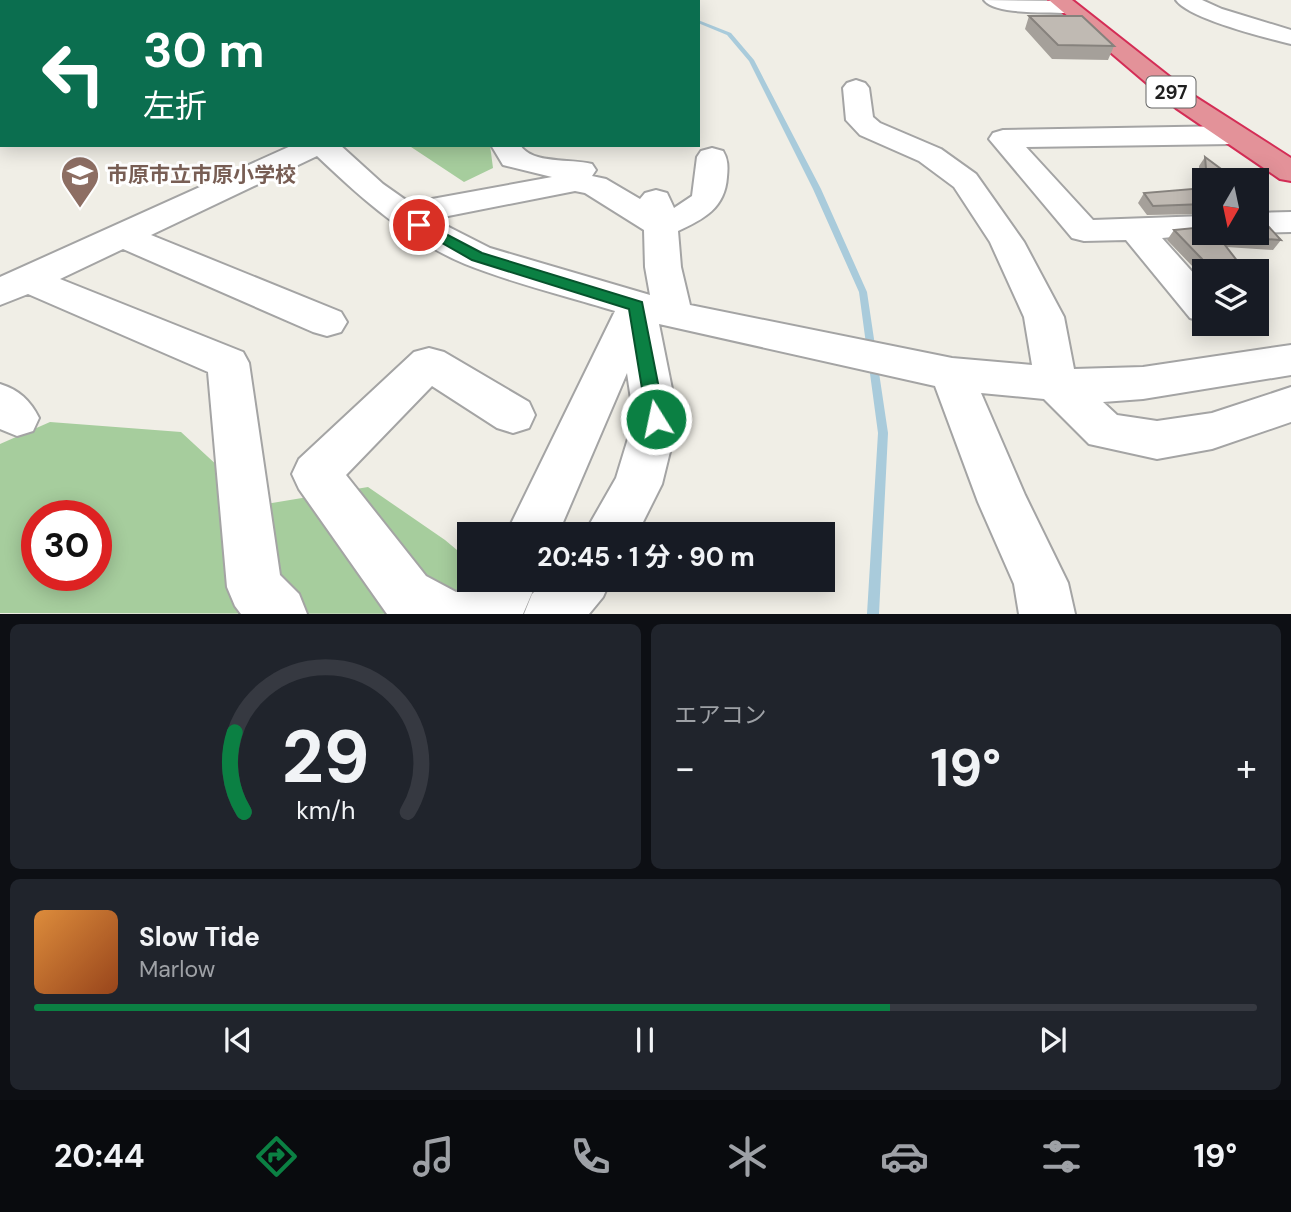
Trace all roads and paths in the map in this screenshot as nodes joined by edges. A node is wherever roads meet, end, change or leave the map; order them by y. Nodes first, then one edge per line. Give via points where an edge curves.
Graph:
1 (994, 0) edge
2 (1186, 0) edge
3 (1063, 3) edge
4 (1286, 50) edge
5 (856, 88) dead end
6 (1232, 135) junction
7 (316, 147) edge
8 (322, 147) edge
9 (506, 147) edge
10 (712, 157) dead end
11 (1291, 172) edge
12 (405, 214) junction
13 (1291, 222) edge
14 (1269, 223) edge
15 (661, 226) junction
16 (1192, 227) edge
17 (1135, 229) junction
18 (124, 236) junction
19 (14, 286) edge
20 (1192, 295) edge
21 (654, 310) junction
22 (327, 322) dead end
23 (1291, 360) edge
24 (952, 374) junction
25 (1056, 384) junction
26 (1291, 404) edge
27 (513, 415) dead end
28 (539, 522) edge
29 (617, 522) edge
30 (505, 592) edge
31 (572, 592) edge
32 (279, 614) edge
33 (439, 614) edge
34 (471, 614) edge
35 (552, 614) edge
36 (1047, 614) edge

1 - 3 street
2 - 4 street
3 - 6 highway, 297
5 - 25 street via 860,120 870,129 930,155 965,181 1007,242 1044,317
6 - 11 highway, 297
6 - 17 street via 1003,139 1084,231
7 - 18 street
8 - 12 street
9 - 15 street via 514,159 541,167 597,172 656,200
10 - 15 street via 712,189 697,210
12 - 15 street via 575,182 595,186
12 - 21 street via 477,256
13 - 14 street
15 - 21 street via 663,267
16 - 17 street
17 - 20 street
18 - 19 street
18 - 22 street
19 - 32 street via 228,363 254,587
21 - 24 street
21 - 28 street
21 - 29 street via 656,419 638,484
23 - 25 street via 1143,383
24 - 25 street
24 - 36 street via 1041,583
25 - 26 street via 1105,431 1157,440 1212,430
27 - 33 street via 429,363 316,474 408,595
30 - 34 street via 498,606
31 - 35 street

